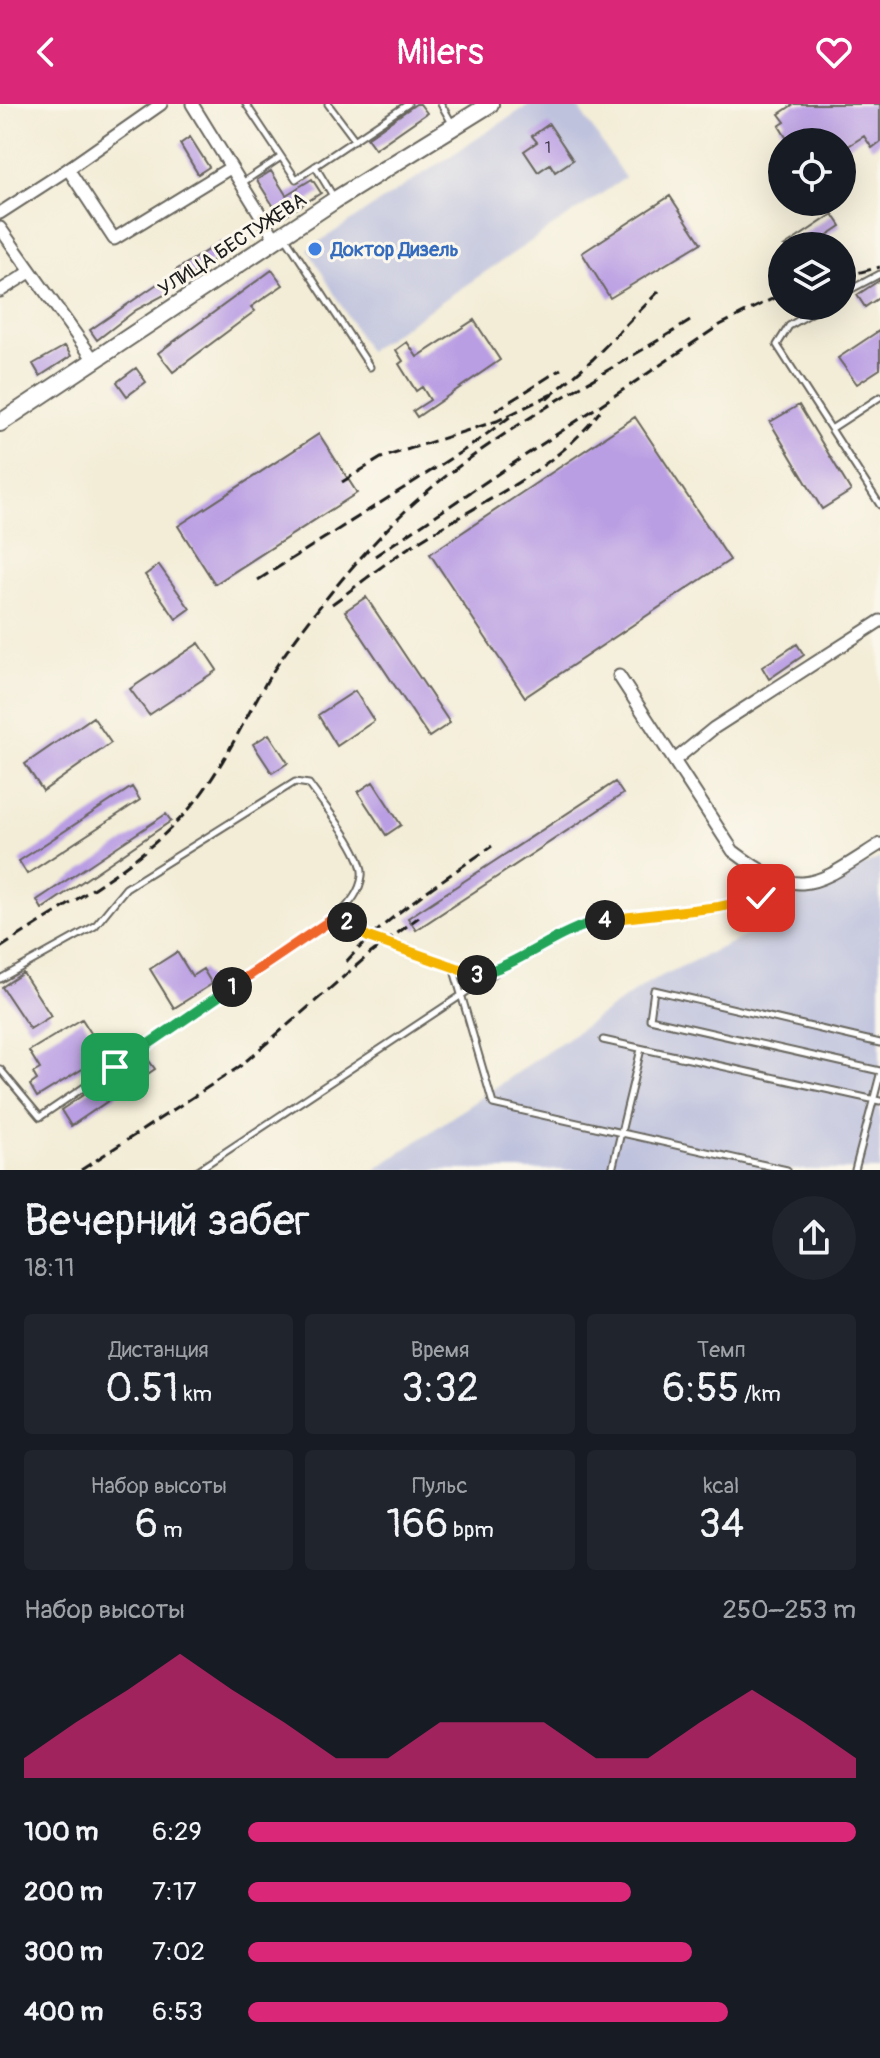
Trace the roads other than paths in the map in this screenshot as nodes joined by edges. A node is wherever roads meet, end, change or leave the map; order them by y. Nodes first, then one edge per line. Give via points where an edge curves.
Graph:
1 (161, 104) edge
2 (192, 104) edge
3 (246, 104) edge
4 (328, 104) edge
5 (408, 104) edge
6 (441, 104) edge
7 (490, 104) edge
8 (453, 126) junction
9 (355, 140) junction
10 (281, 157) junction
11 (315, 166) junction
12 (230, 168) junction
13 (68, 169) junction
14 (242, 184) junction
15 (335, 200) junction
16 (0, 213) edge
17 (0, 228) edge
18 (280, 237) junction
19 (30, 272) junction
20 (880, 274) edge
21 (856, 287) edge
22 (0, 291) edge
23 (799, 320) edge
24 (94, 360) junction
25 (370, 367) dead end
26 (880, 397) edge
27 (0, 423) edge
28 (831, 429) junction
29 (880, 505) edge
30 (880, 621) edge
31 (619, 676) dead end
32 (676, 759) junction
33 (880, 844) edge
34 (795, 885) junction
35 (340, 914) junction
36 (454, 970) junction
37 (499, 970) junction
38 (0, 979) edge
39 (460, 998) junction
40 (603, 1040) dead end
41 (880, 1043) edge
42 (641, 1049) junction
43 (0, 1069) edge
44 (880, 1073) edge
45 (878, 1100) edge
46 (619, 1132) junction
47 (198, 1170) edge
48 (612, 1170) edge
49 (787, 1170) edge
50 (855, 1170) edge

1 - 13 street
2 - 12 street
3 - 10 lane
4 - 9 lane
5 - 9 lane
6 - 8 lane
7 - 8 street, УЛИЦА БЕСТУЖЕВА
8 - 15 street, УЛИЦА БЕСТУЖЕВА
9 - 11 lane
10 - 11 lane via 296,179
10 - 14 lane
11 - 15 lane
12 - 13 street via 114,239
12 - 14 street
13 - 16 street
14 - 18 street
15 - 18 street, УЛИЦА БЕСТУЖЕВА
17 - 19 street
18 - 24 street, УЛИЦА БЕСТУЖЕВА
18 - 25 lane
19 - 22 street
19 - 24 street
20 - 21 lane
23 - 28 lane via 777,345
24 - 27 street, УЛИЦА БЕСТУЖЕВА
26 - 28 lane
28 - 29 lane
30 - 32 street via 714,728
31 - 32 street
32 - 34 street via 733,851 759,871
33 - 34 street via 828,877
34 - 37 lane via 719,907 591,922
35 - 36 lane via 368,937
35 - 38 lane via 355,897 362,876 360,859 309,784 295,782 126,888 95,926
35 - 43 lane via 40,1117
36 - 37 lane via 476,975
36 - 39 lane
37 - 39 lane
39 - 46 lane via 493,1104
39 - 47 lane
40 - 42 lane
41 - 44 lane via 654,990 650,1019
42 - 45 lane
42 - 46 lane
44 - 45 lane
45 - 50 lane
46 - 48 lane
46 - 49 lane

